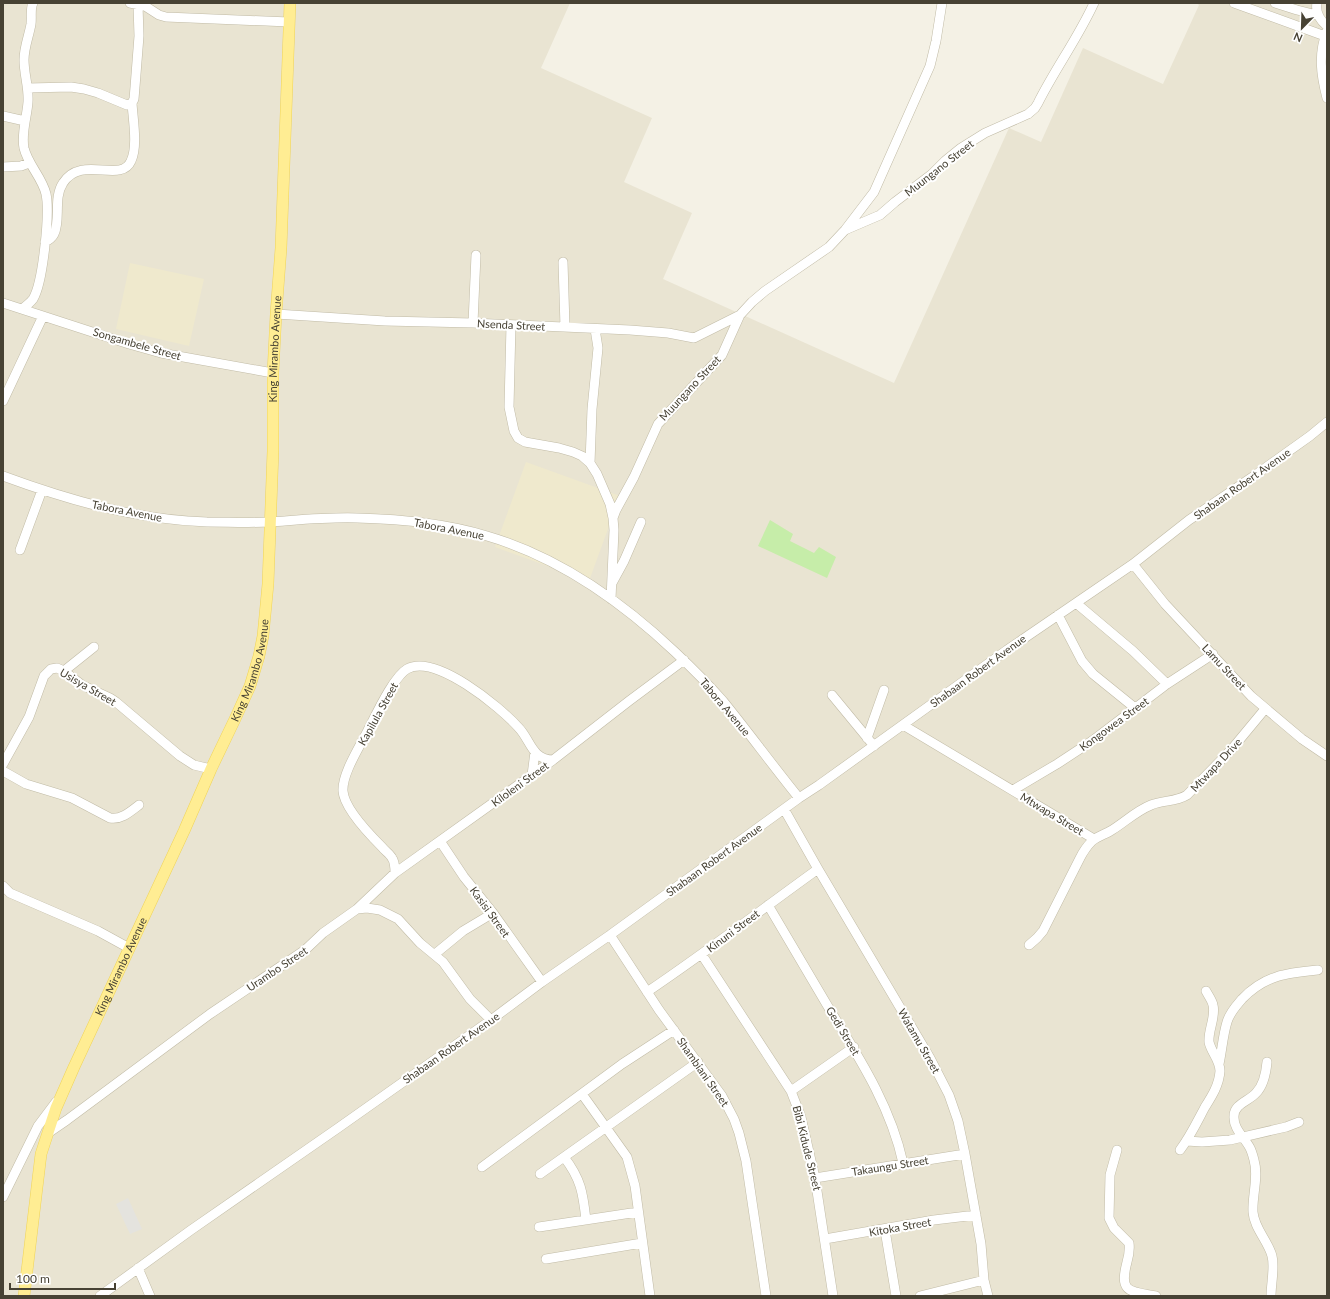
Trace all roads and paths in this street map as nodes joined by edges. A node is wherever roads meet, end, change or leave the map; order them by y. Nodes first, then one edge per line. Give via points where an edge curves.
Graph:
1 (33, 3) edge
2 (290, 3) edge
3 (942, 3) edge
4 (1094, 3) edge
5 (1234, 3) edge
6 (1275, 3) edge
7 (1317, 3) edge
8 (134, 4) edge
9 (1317, 15) junction
10 (289, 22) junction
11 (1326, 31) edge
12 (28, 88) junction
13 (1327, 98) edge
14 (132, 103) junction
15 (3, 116) edge
16 (25, 121) junction
17 (29, 163) junction
18 (3, 167) edge
19 (845, 230) junction
20 (45, 242) junction
21 (476, 255) dead end
22 (563, 262) dead end
23 (35, 294) junction
24 (3, 303) edge
25 (22, 309) junction
26 (276, 314) junction
27 (41, 315) junction
28 (740, 315) junction
29 (473, 323) junction
30 (511, 325) junction
31 (565, 328) junction
32 (596, 329) junction
33 (274, 373) junction
34 (3, 401) edge
35 (1327, 422) edge
36 (590, 463) junction
37 (3, 476) edge
38 (42, 490) junction
39 (613, 518) junction
40 (270, 522) junction
41 (641, 522) dead end
42 (20, 550) dead end
43 (1133, 564) junction
44 (611, 584) junction
45 (611, 599) junction
46 (1076, 603) junction
47 (1058, 615) junction
48 (94, 647) dead end
49 (1213, 654) junction
50 (684, 660) junction
51 (64, 671) junction
52 (1167, 684) junction
53 (884, 690) dead end
54 (832, 695) dead end
55 (1135, 708) junction
56 (1265, 709) junction
57 (903, 725) junction
58 (867, 738) junction
59 (874, 746) junction
60 (535, 752) junction
61 (1327, 756) edge
62 (553, 760) junction
63 (3, 764) edge
64 (211, 769) junction
65 (3, 772) edge
66 (532, 775) junction
67 (1012, 790) junction
68 (798, 798) junction
69 (139, 805) dead end
70 (784, 809) junction
71 (1094, 839) junction
72 (440, 841) junction
73 (392, 856) junction
74 (409, 863) junction
75 (818, 869) junction
76 (395, 873) junction
77 (4, 888) edge
78 (768, 905) junction
79 (356, 909) junction
80 (493, 913) junction
81 (610, 935) junction
82 (1029, 945) dead end
83 (129, 948) junction
84 (435, 954) junction
85 (702, 955) junction
86 (1318, 970) dead end
87 (542, 982) junction
88 (1206, 991) dead end
89 (647, 992) junction
90 (491, 1020) junction
91 (674, 1030) junction
92 (854, 1047) junction
93 (698, 1062) junction
94 (1267, 1062) dead end
95 (1219, 1064) junction
96 (791, 1091) junction
97 (582, 1094) junction
98 (61, 1096) junction
99 (1299, 1122) dead end
100 (605, 1128) junction
101 (48, 1133) junction
102 (1243, 1138) junction
103 (1187, 1141) junction
104 (1117, 1150) dead end
105 (1180, 1150) dead end
106 (965, 1154) junction
107 (564, 1158) junction
108 (904, 1163) junction
109 (482, 1167) dead end
110 (540, 1174) dead end
111 (815, 1178) junction
112 (3, 1197) edge
113 (638, 1212) junction
114 (976, 1215) junction
115 (586, 1220) junction
116 (539, 1228) dead end
117 (885, 1230) junction
118 (825, 1239) junction
119 (642, 1243) junction
120 (546, 1259) dead end
121 (138, 1268) junction
122 (984, 1280) junction
123 (24, 1296) edge
124 (100, 1296) edge
125 (150, 1296) edge
126 (650, 1296) edge
127 (766, 1296) edge
128 (833, 1296) edge
129 (896, 1296) edge
130 (920, 1296) edge
131 (988, 1296) edge
132 (1156, 1296) edge
133 (1271, 1296) edge

1 - 12 street via 24,54
2 - 10 main road, King Mirambo Avenue
3 - 19 street, Muungano Street via 930,66 878,185
4 - 19 street, Muungano Street via 1032,111 985,133 961,148 880,215
5 - 11 street
6 - 9 street
7 - 9 street
8 - 10 street via 145,6 166,17
8 - 14 street via 139,36
9 - 11 street
10 - 26 main road, King Mirambo Avenue via 281,248
11 - 13 street via 1320,60
12 - 14 street via 84,89 127,105
12 - 16 street
14 - 20 street via 132,161 124,170 80,170 67,178 58,196 54,233
15 - 16 street
16 - 17 street via 24,146
17 - 18 street
17 - 20 street via 43,184 46,195
19 - 28 street, Muungano Street via 824,251 765,291
20 - 23 street via 40,279
21 - 29 street
22 - 31 street
23 - 25 street
23 - 27 street
24 - 25 street, Songambele Street
25 - 27 street, Songambele Street
26 - 29 street, Nsenda Street via 385,321
26 - 33 main road, King Mirambo Avenue
27 - 33 street, Songambele Street via 161,353
27 - 34 street
28 - 32 street, Nsenda Street via 694,338 668,333
28 - 39 street, Muungano Street via 722,355 658,424
29 - 30 street, Nsenda Street
30 - 31 street, Nsenda Street
30 - 36 street via 509,407 518,438 525,442 573,452
31 - 32 street, Nsenda Street
32 - 36 street via 598,348
33 - 40 main road, King Mirambo Avenue
35 - 43 street, Shabaan Robert Avenue via 1266,468 1189,520
36 - 39 street, Muungano Street via 605,493
37 - 38 street, Tabora Avenue
38 - 40 street, Tabora Avenue via 112,509 161,518 204,522
38 - 42 street
39 - 44 street, Muungano Street
40 - 45 street, Tabora Avenue via 324,517 357,518 419,522 466,530 528,550 547,559
40 - 64 main road, King Mirambo Avenue via 268,584 258,662 250,686
41 - 44 street
43 - 46 street, Shabaan Robert Avenue
43 - 49 street, Lamu Street via 1165,604
44 - 45 street, Muungano Street
45 - 50 street, Tabora Avenue via 643,623
46 - 47 street, Shabaan Robert Avenue
46 - 52 street via 1133,651
47 - 55 street via 1082,661 1093,674
47 - 57 street, Shabaan Robert Avenue
48 - 51 street
49 - 52 street, Kongowea Street
49 - 56 street, Lamu Street
50 - 62 street, Kiloleni Street
50 - 68 street, Tabora Avenue via 723,701
51 - 63 street, Usisya Street via 51,669 44,676 29,716
51 - 64 street, Usisya Street via 82,685 116,702 180,756
52 - 55 street, Kongowea Street
53 - 58 street
54 - 58 street
55 - 67 street, Kongowea Street via 1092,741
56 - 61 street, Lamu Street
56 - 71 street, Mtwapa Drive via 1231,750 1187,795 1180,800 1152,804
57 - 59 street, Shabaan Robert Avenue
57 - 67 street, Mtwapa Street
58 - 59 street
59 - 68 street, Shabaan Robert Avenue
60 - 62 street via 547,760
60 - 66 street
60 - 73 street, Kapilula Street via 516,724 474,689 431,668 408,668 393,684 375,716 350,766 343,790 349,807
62 - 66 street, Kiloleni Street
64 - 83 main road, King Mirambo Avenue
65 - 69 street via 26,784 72,798 110,818 121,817
66 - 72 street, Kiloleni Street
67 - 71 street, Mtwapa Street
68 - 70 street, Shabaan Robert Avenue
70 - 75 street, Watamu Street
70 - 81 street, Shabaan Robert Avenue
71 - 82 street, Mtwapa Street via 1086,847 1043,931
72 - 74 street, Kiloleni Street
72 - 80 street, Kasisi Street via 464,877
73 - 74 street, Kapilula Street
73 - 76 street
74 - 76 street, Kiloleni Street
75 - 78 street, Kinuni Street
75 - 106 street, Watamu Street via 930,1058 949,1095
76 - 79 street, Kiloleni Street
77 - 83 street via 16,896
78 - 85 street, Kinuni Street
78 - 92 street, Gedi Street
79 - 84 street via 380,910 398,918
79 - 101 street, Urambo Street via 305,950 210,1014
80 - 84 street
80 - 87 street, Kasisi Street
81 - 87 street, Shabaan Robert Avenue
81 - 89 street, Shambiani Street
83 - 98 main road, King Mirambo Avenue
84 - 90 street via 470,999
85 - 89 street, Kinuni Street
85 - 96 street, Bibi Kidude Street
86 - 95 street via 1275,977 1262,982 1245,996 1231,1012 1227,1021
87 - 90 street, Shabaan Robert Avenue
88 - 95 street via 1213,1005 1209,1042
89 - 91 street, Shambiani Street
90 - 121 street, Shabaan Robert Avenue
91 - 93 street, Shambiani Street
91 - 97 street
92 - 96 street
92 - 108 street, Gedi Street via 878,1091 899,1142
93 - 100 street
93 - 127 street, Shambiani Street via 726,1102 739,1133 746,1161
94 - 102 street via 1260,1089 1235,1111 1234,1120
95 - 103 street via 1217,1083 1210,1100
96 - 111 street, Bibi Kidude Street via 801,1118
97 - 100 street
97 - 109 street
98 - 101 main road, King Mirambo Avenue
98 - 112 street via 38,1126
99 - 102 street
100 - 107 street
100 - 113 street via 630,1163
101 - 123 main road, King Mirambo Avenue via 41,1154
102 - 103 street
102 - 133 street via 1255,1162 1254,1218 1273,1258
103 - 105 street
104 - 132 street via 1110,1175 1109,1218 1114,1228 1129,1243 1124,1282 1132,1291
106 - 108 street, Takaungu Street
106 - 114 street, Watamu Street
107 - 110 street
107 - 115 street via 581,1185
108 - 111 street, Takaungu Street
111 - 118 street, Bibi Kidude Street
113 - 115 street
113 - 119 street
114 - 117 street, Kitoka Street
114 - 122 street, Watamu Street
115 - 116 street
117 - 118 street, Kitoka Street
117 - 129 street
118 - 128 street, Bibi Kidude Street
119 - 120 street
119 - 126 street
121 - 124 street, Shabaan Robert Avenue
121 - 125 street
122 - 130 street
122 - 131 street, Watamu Street

